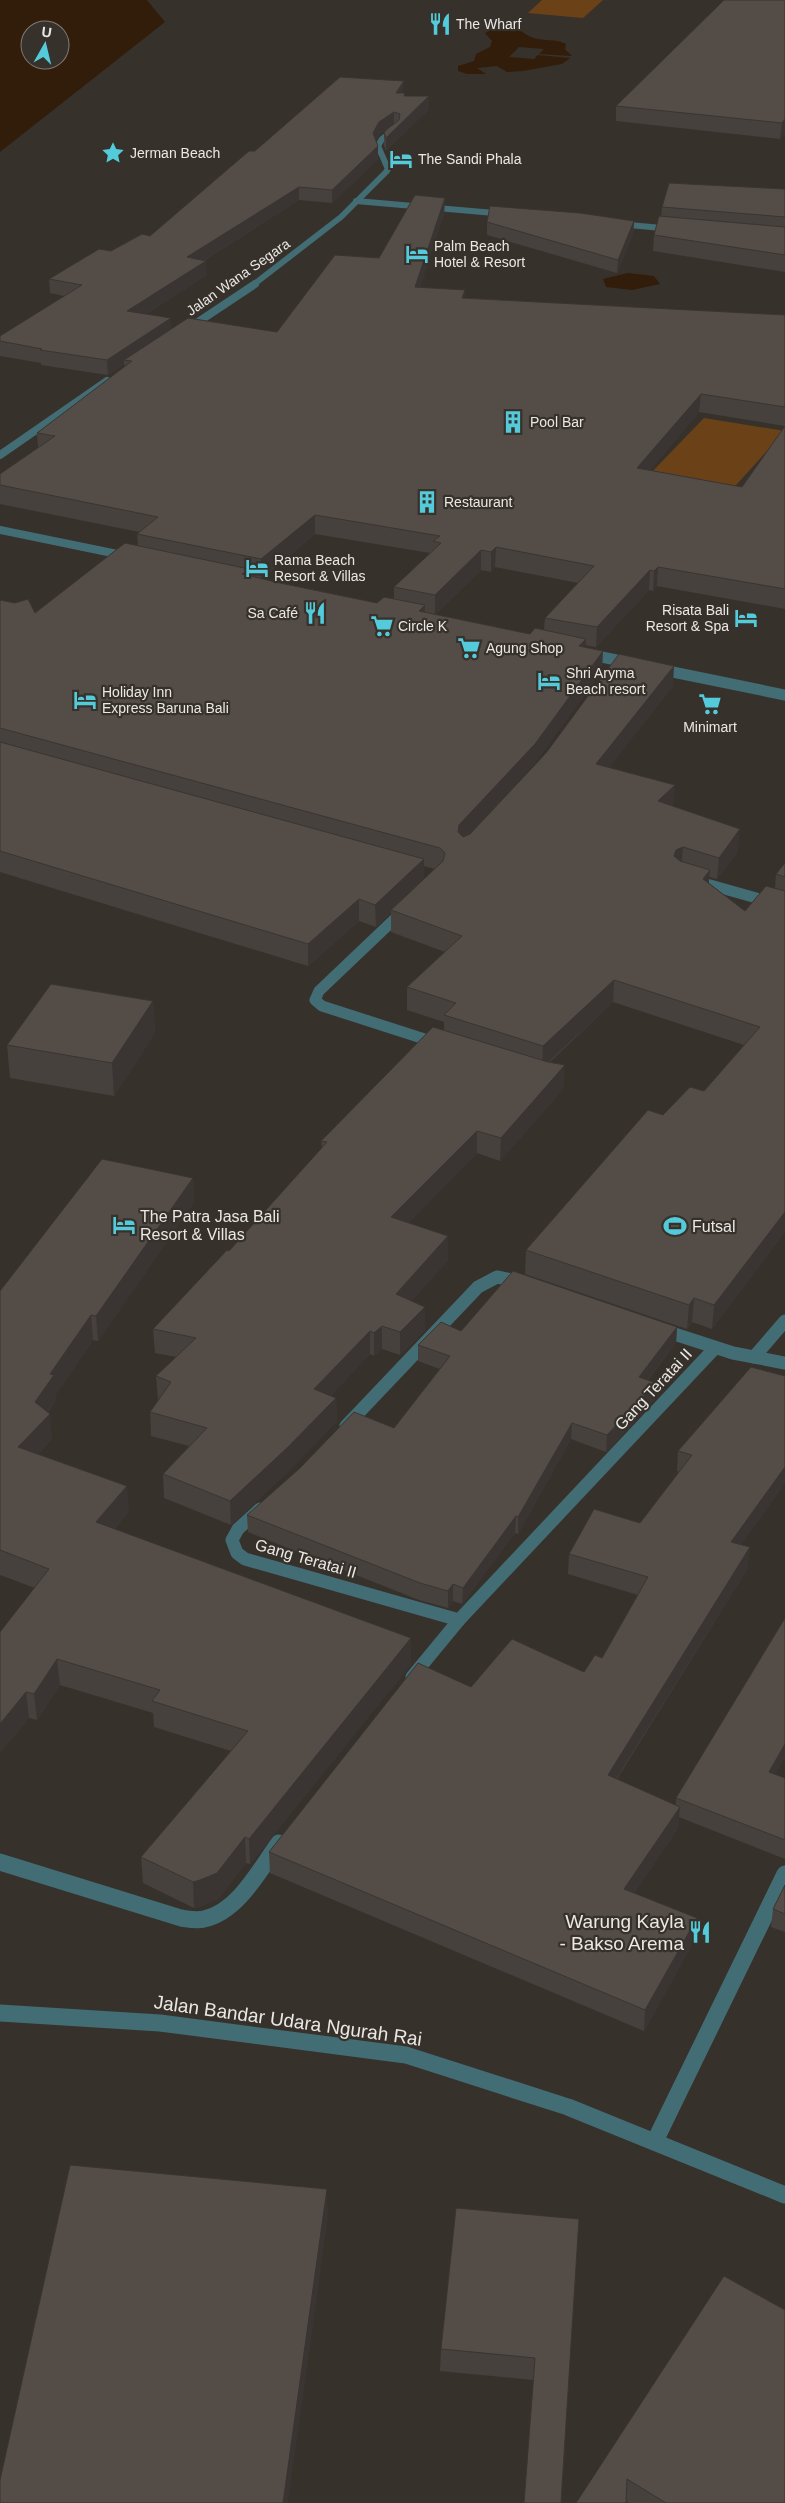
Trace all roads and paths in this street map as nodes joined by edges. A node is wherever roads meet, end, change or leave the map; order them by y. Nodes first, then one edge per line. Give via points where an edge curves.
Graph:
1 (396, 129) edge
2 (356, 201) junction
3 (512, 215) edge
4 (609, 224) edge
5 (678, 230) edge
6 (181, 334) edge
7 (116, 376) edge
8 (0, 455) edge
9 (0, 530) edge
10 (137, 558) edge
11 (580, 652) edge
12 (619, 661) junction
13 (612, 670) edge
14 (785, 695) edge
15 (690, 879) edge
16 (785, 906) edge
17 (408, 907) edge
18 (449, 1046) edge
19 (539, 1288) edge
20 (785, 1321) edge
21 (650, 1326) edge
22 (716, 1348) junction
23 (754, 1357) junction
24 (785, 1363) edge
25 (336, 1436) edge
26 (274, 1497) edge
27 (459, 1620) junction
28 (404, 1688) edge
29 (289, 1830) edge
30 (0, 1862) edge
31 (785, 1874) edge
32 (0, 2013) edge
33 (655, 2140) junction
34 (785, 2195) edge

1 - 2 street, Jalan Wana Segara via 378,146 378,153 388,169
2 - 3 street
2 - 6 street, Jalan Wana Segara via 310,243
4 - 5 street
7 - 8 street
9 - 10 street
11 - 12 street
12 - 13 street
12 - 14 street
15 - 16 street
17 - 18 street via 319,990 315,1000 322,1006
19 - 25 street via 504,1277 485,1282
20 - 23 street
21 - 22 street, Gang Teratai II
22 - 23 street, Gang Teratai II
22 - 27 street, Gang Teratai II
23 - 24 street, Gang Teratai II
26 - 27 street, Gang Teratai II via 234,1534 232,1545 237,1554 245,1559
27 - 28 street
29 - 30 street via 237,1898 205,1919 181,1918
31 - 33 street
32 - 33 street, Jalan Bandar Udara Ngurah Rai via 160,2023 406,2055 568,2107
33 - 34 street, Jalan Bandar Udara Ngurah Rai

